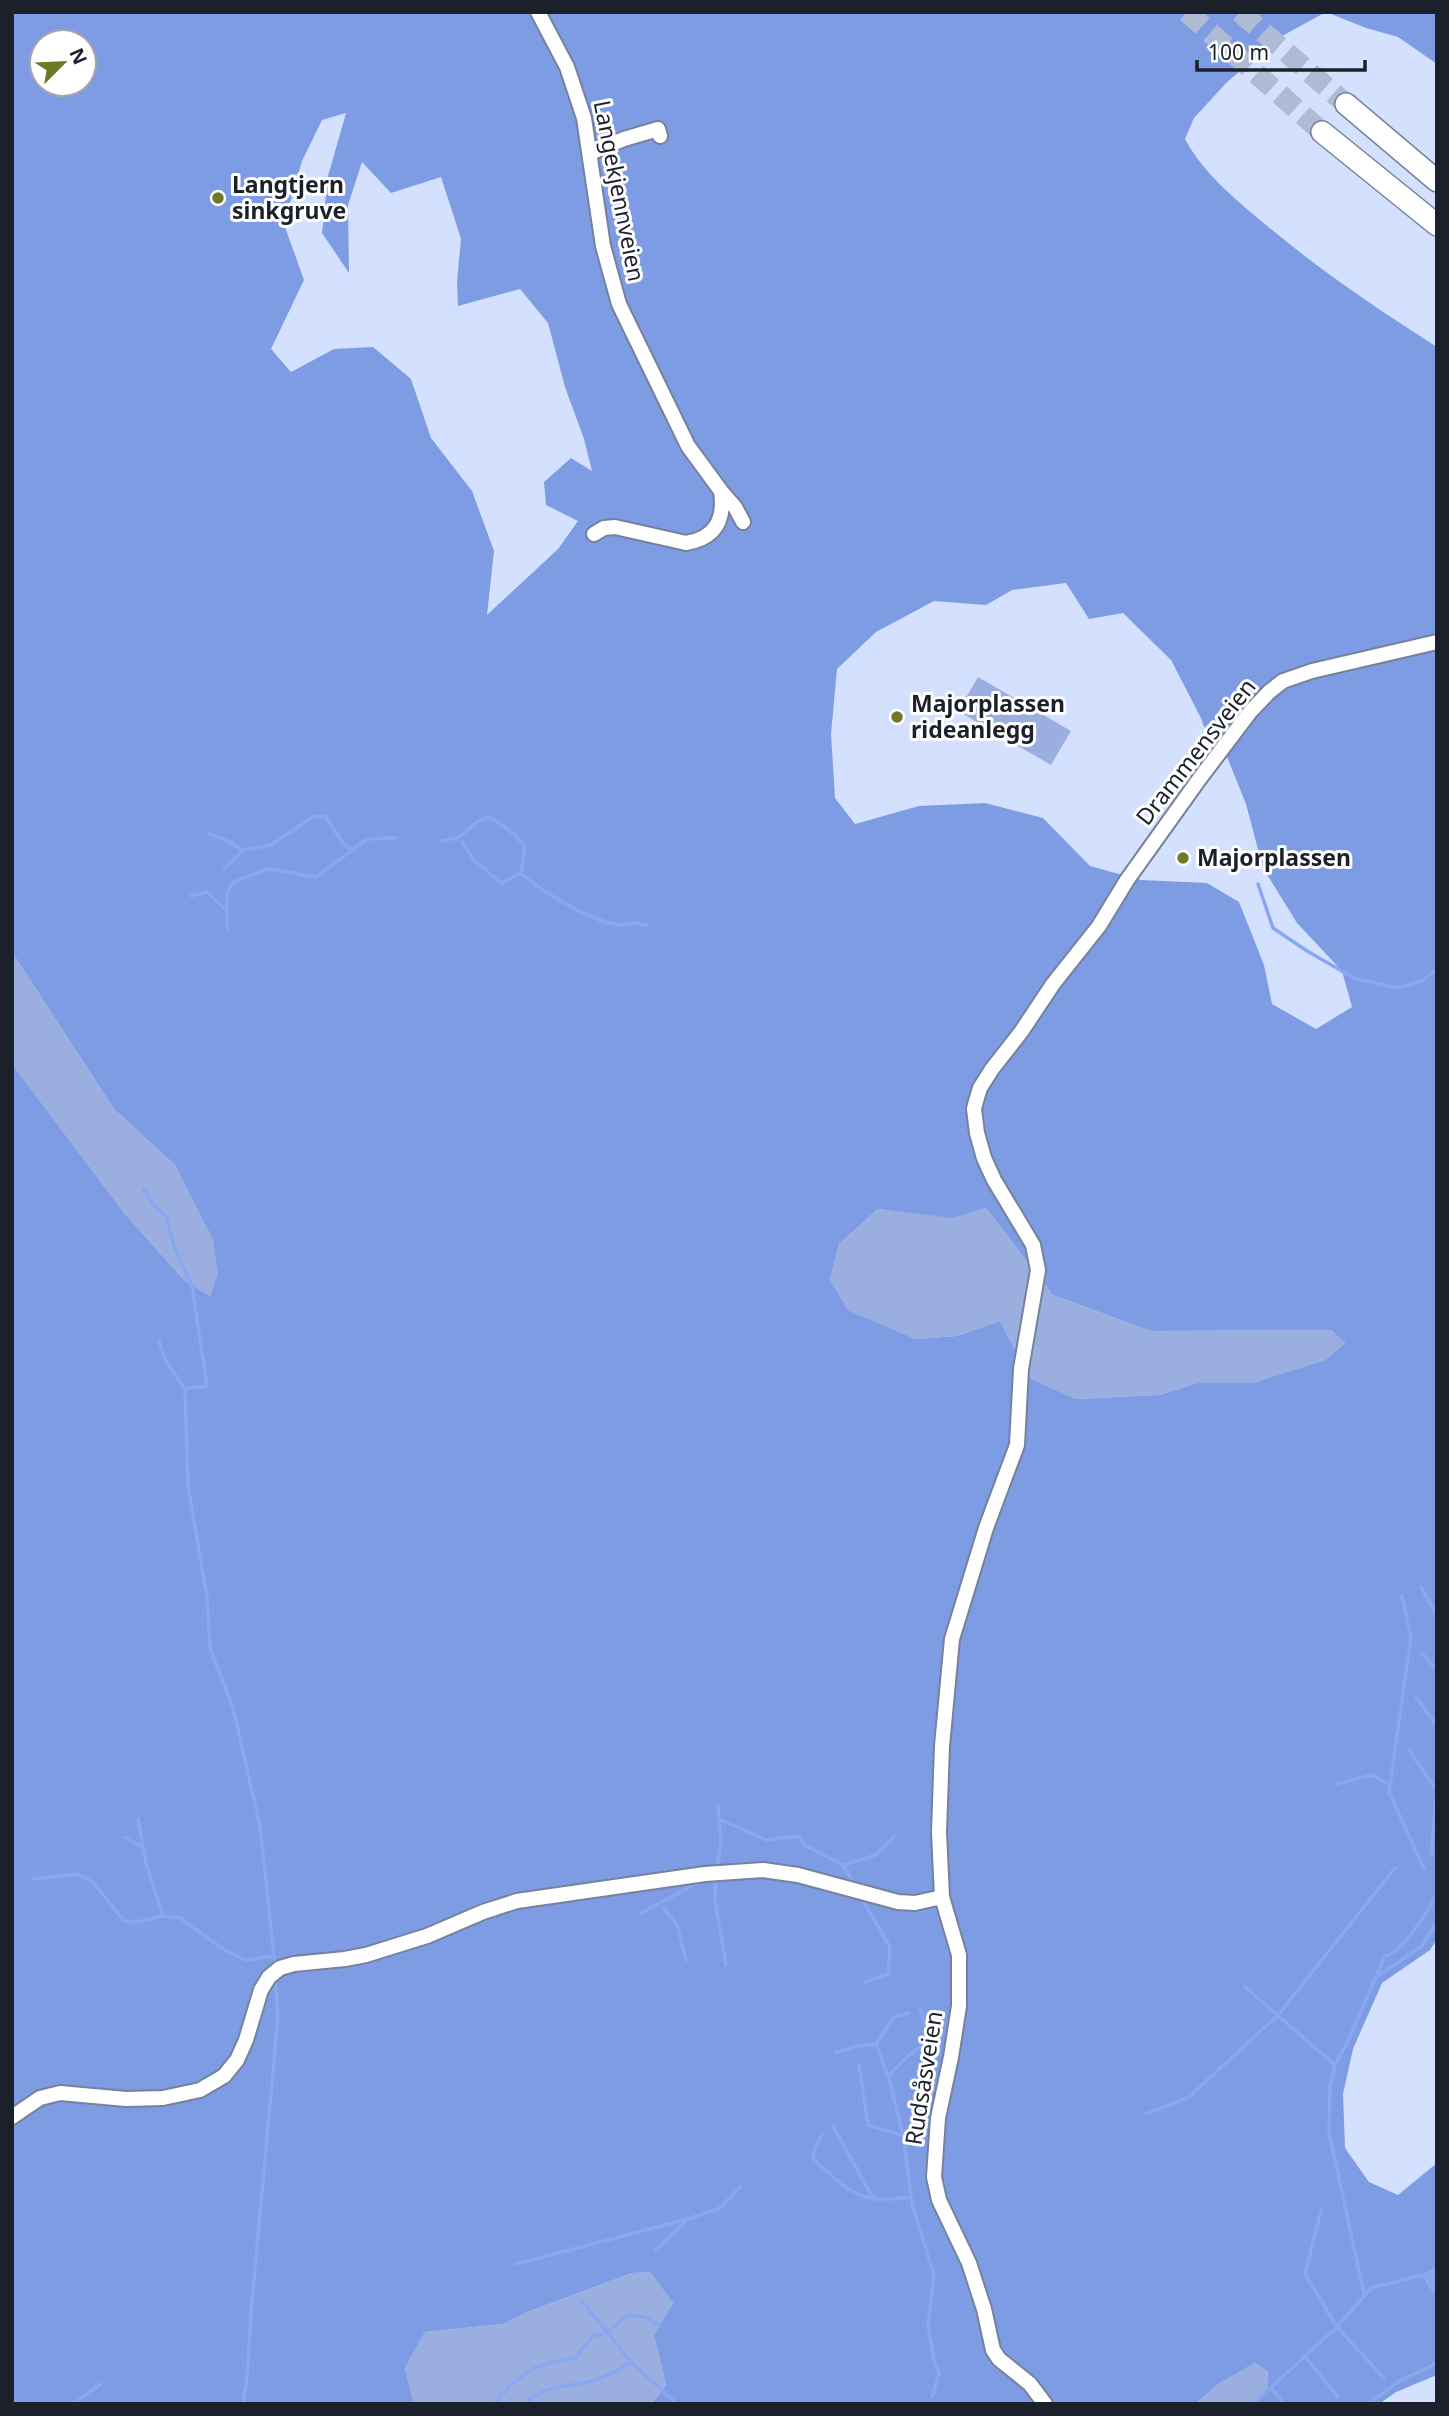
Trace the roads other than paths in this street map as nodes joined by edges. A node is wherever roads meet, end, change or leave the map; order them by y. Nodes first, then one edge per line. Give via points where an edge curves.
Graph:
1 (538, 12) edge
2 (1346, 104) tunnel mouth
3 (1322, 132) tunnel mouth
4 (660, 136) dead end
5 (590, 153) junction
6 (1437, 181) edge
7 (1437, 225) edge
8 (721, 491) junction
9 (743, 522) dead end
10 (594, 534) dead end
11 (1437, 642) edge
12 (942, 1897) junction
13 (12, 2117) edge
14 (1045, 2404) edge

1 - 5 street, Langekjennveien via 567,67
2 - 6 highway
3 - 7 highway
4 - 5 street via 658,129
5 - 8 street, Langekjennveien via 603,246 619,304 688,446
8 - 9 street, Langekjennveien
8 - 10 street via 719,521 713,531 695,541 686,543 615,527
11 - 12 street, Drammensveien via 1312,671 1276,686 1200,778 1099,926 985,1078 974,1110 980,1146 1032,1245 1038,1270 1021,1369 1017,1445 952,1639 939,1801
12 - 13 street via 898,1902 763,1870 524,1899 366,1955 280,1968 261,1990 237,2060 224,2076 200,2090 126,2099 60,2092 40,2098
12 - 14 street, Rudsåsveien via 957,1943 959,1980 955,2031 936,2130 936,2191 969,2263 993,2350

